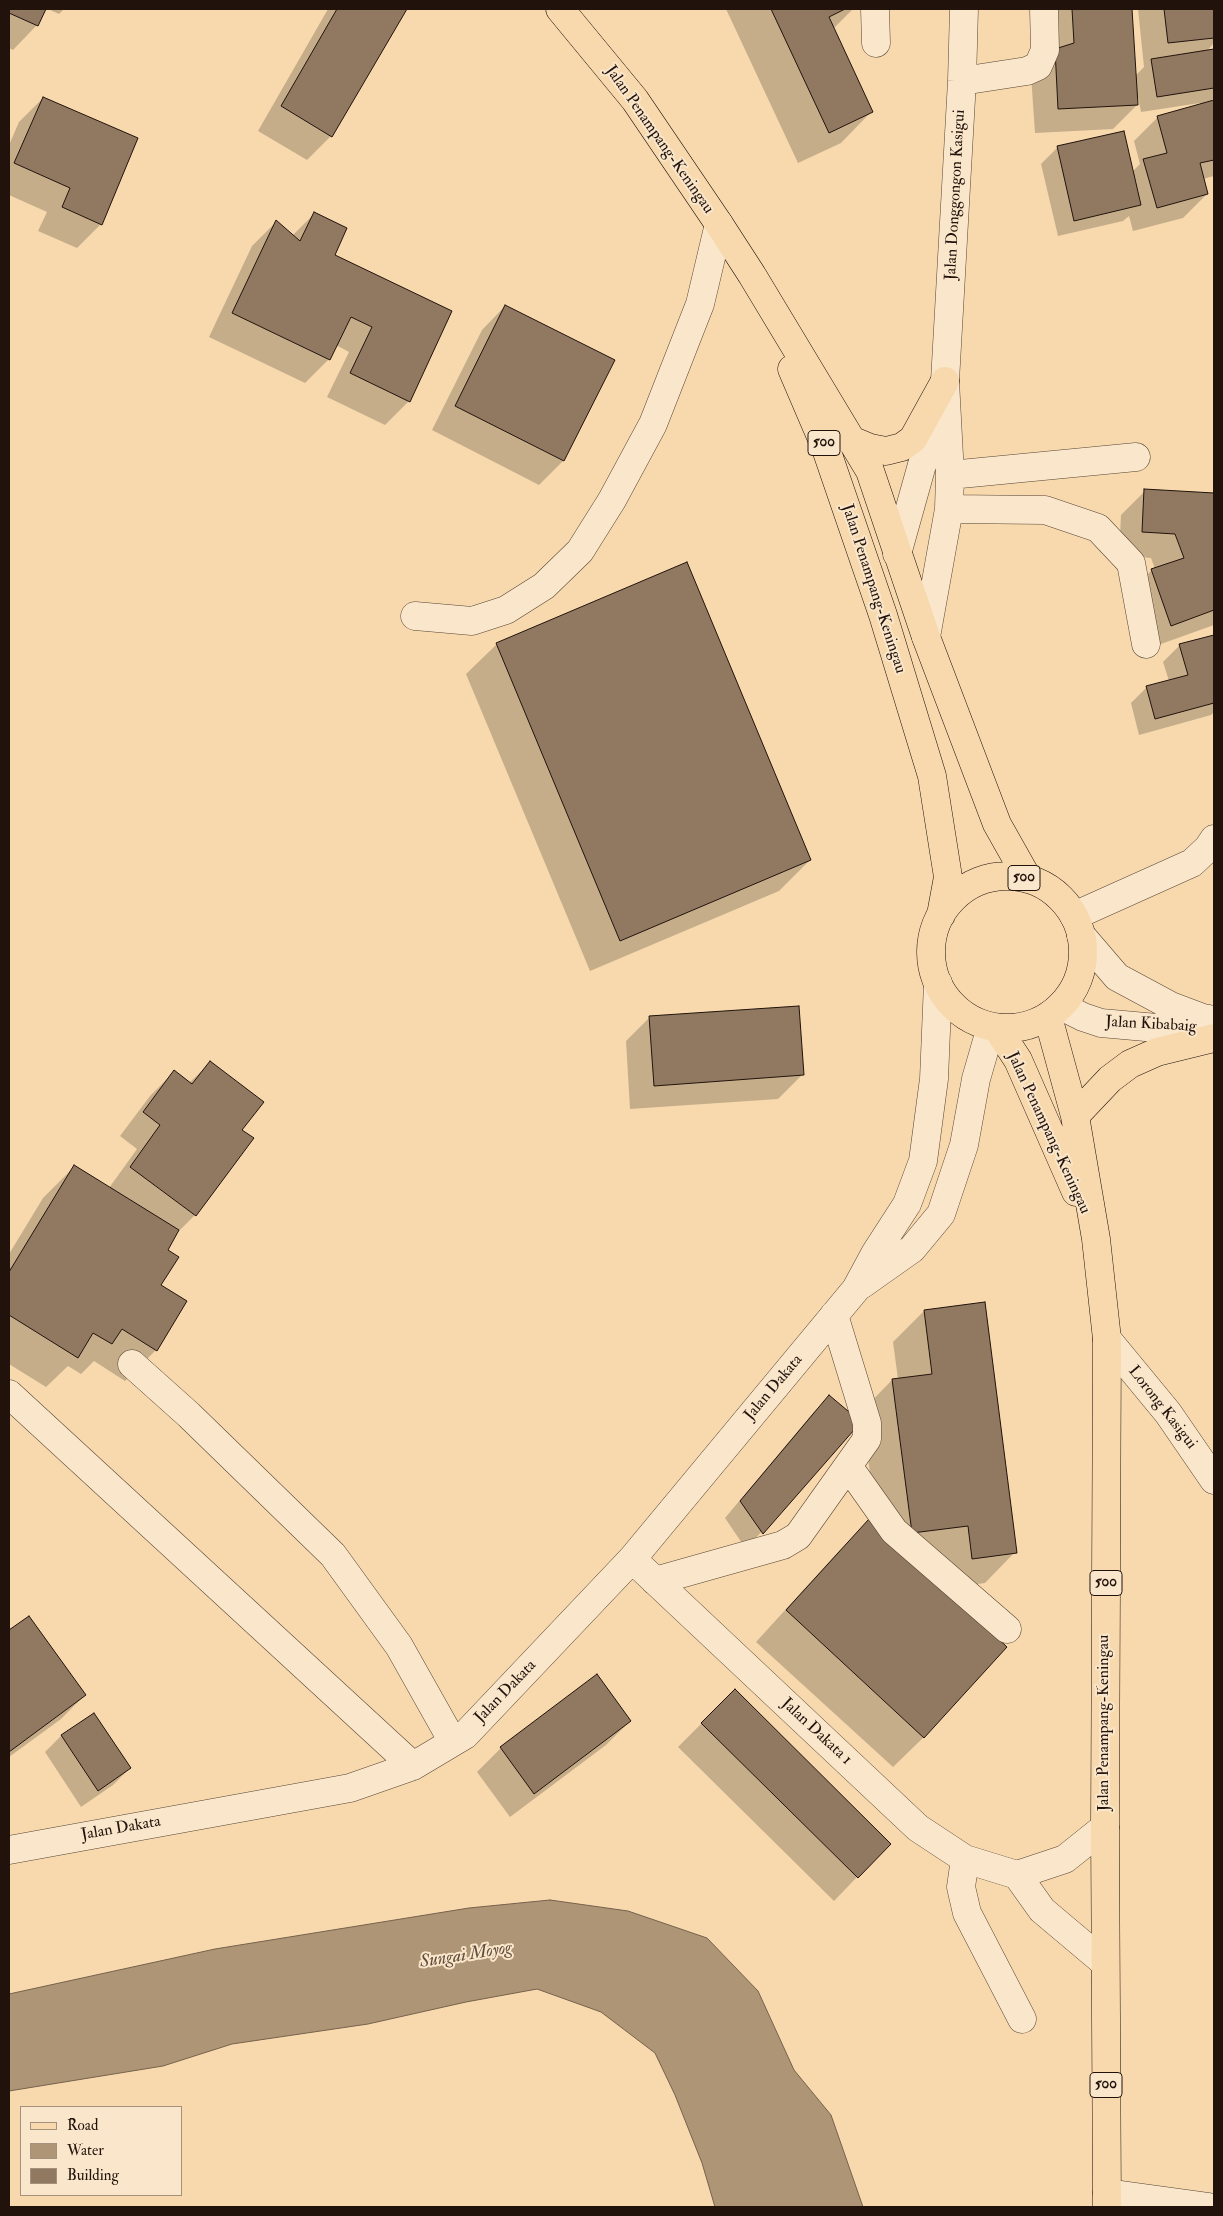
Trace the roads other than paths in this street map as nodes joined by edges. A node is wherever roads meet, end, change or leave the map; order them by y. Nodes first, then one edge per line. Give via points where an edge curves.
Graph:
1 (560, 9) edge
2 (875, 9) edge
3 (964, 9) edge
4 (1044, 9) edge
5 (876, 43) dead end
6 (962, 81) junction
7 (719, 224) junction
8 (752, 275) junction
9 (945, 380) junction
10 (853, 441) junction
11 (1136, 457) dead end
12 (950, 476) junction
13 (949, 509) junction
14 (897, 554) junction
15 (883, 615) junction
16 (415, 616) dead end
17 (926, 637) junction
18 (1146, 644) dead end
19 (1214, 839) edge
20 (1028, 879) junction
21 (941, 915) junction
22 (1078, 925) junction
23 (938, 983) junction
24 (1054, 1012) junction
25 (1214, 1020) edge
26 (994, 1028) junction
27 (1214, 1028) edge
28 (1214, 1038) edge
29 (934, 1079) junction
30 (976, 1079) junction
31 (1075, 1116) junction
32 (1096, 1240) junction
33 (856, 1289) junction
34 (834, 1315) junction
35 (1107, 1339) junction
36 (132, 1364) dead end
37 (9, 1394) edge
38 (1210, 1463) edge
39 (848, 1466) junction
40 (632, 1560) junction
41 (655, 1581) junction
42 (1007, 1629) dead end
43 (453, 1742) junction
44 (413, 1766) junction
45 (1105, 1827) junction
46 (9, 1850) edge
47 (965, 1859) junction
48 (1017, 1875) junction
49 (1106, 1963) junction
50 (1022, 2019) dead end
51 (1107, 2200) edge
52 (1209, 2207) edge

1 - 7 main road, Jalan Penampang-Keningau / 500 via 635,100
2 - 5 street
3 - 6 street, Jalan Donggongon Kasigui
4 - 6 street via 1045,50 1038,66 1027,71
6 - 9 street, Jalan Donggongon Kasigui
7 - 8 main road, Jalan Penampang-Keningau / 500
7 - 16 street via 700,304 654,424 580,551 544,586 506,610 472,621
8 - 10 main road, Jalan Penampang-Keningau / 500
8 - 15 main road, Jalan Penampang-Keningau / 500 via 825,446
9 - 10 main road via 913,439 902,447 886,451
9 - 12 street, Jalan Donggongon Kasigui
9 - 14 street, Jalan Donggongon Kasigui
10 - 14 main road, Jalan Penampang-Keningau / 500 via 870,471
11 - 12 street
12 - 13 street, Jalan Donggongon Kasigui
13 - 17 street, Jalan Donggongon Kasigui
13 - 18 street via 1045,510 1098,528 1131,563
14 - 15 main road
14 - 17 main road, Jalan Penampang-Keningau / 500
15 - 21 main road, Jalan Penampang-Keningau / 500 via 932,776 948,877
17 - 20 main road, Jalan Penampang-Keningau / 500 via 997,824
19 - 22 street via 1192,862
20 - 21 main road, 500 via 1003,876 978,881 956,895
20 - 22 main road, 500 via 1062,899
21 - 23 main road, 500 via 933,937 931,961
22 - 24 main road via 1083,954 1080,973 1073,991
22 - 25 street, Jalan Kibabaig via 1117,977 1171,1006
23 - 26 main road, 500 via 950,1003 968,1018
23 - 29 street, Jalan Dakata
24 - 26 main road, 500 via 1015,1029
24 - 27 street, Jalan Kibabaig via 1101,1023 1168,1029
24 - 31 main road, Jalan Penampang-Keningau / 500
26 - 30 street, Jalan Dakata
26 - 32 main road, Jalan Penampang-Keningau / 500 via 1018,1060
28 - 31 main road via 1157,1052 1130,1064 1110,1079
29 - 30 street
29 - 33 street, Jalan Dakata via 923,1161 907,1204
30 - 33 street, Jalan Dakata via 964,1146 941,1214 912,1249
31 - 32 main road, Jalan Penampang-Keningau / 500
32 - 35 main road, Jalan Penampang-Keningau / 500
33 - 34 street, Jalan Dakata
34 - 39 street via 867,1423 867,1439
34 - 40 street, Jalan Dakata
35 - 38 street, Lorong Kasigui
35 - 45 main road, Jalan Penampang-Keningau / 500
36 - 43 street via 333,1556 399,1646
37 - 44 street
39 - 41 street via 798,1536 783,1545
39 - 42 street via 894,1530
40 - 41 street, Jalan Dakata 1
40 - 43 street, Jalan Dakata via 465,1735
41 - 47 street, Jalan Dakata 1 via 918,1828
43 - 44 street, Jalan Dakata
44 - 46 street, Jalan Dakata via 350,1788
45 - 48 street via 1064,1858
45 - 49 main road, Jalan Penampang-Keningau / 500
47 - 48 street, Jalan Dakata 1
47 - 50 street via 961,1887 967,1913
48 - 49 street via 1042,1910
49 - 51 main road, Jalan Penampang-Keningau / 500
51 - 52 street

